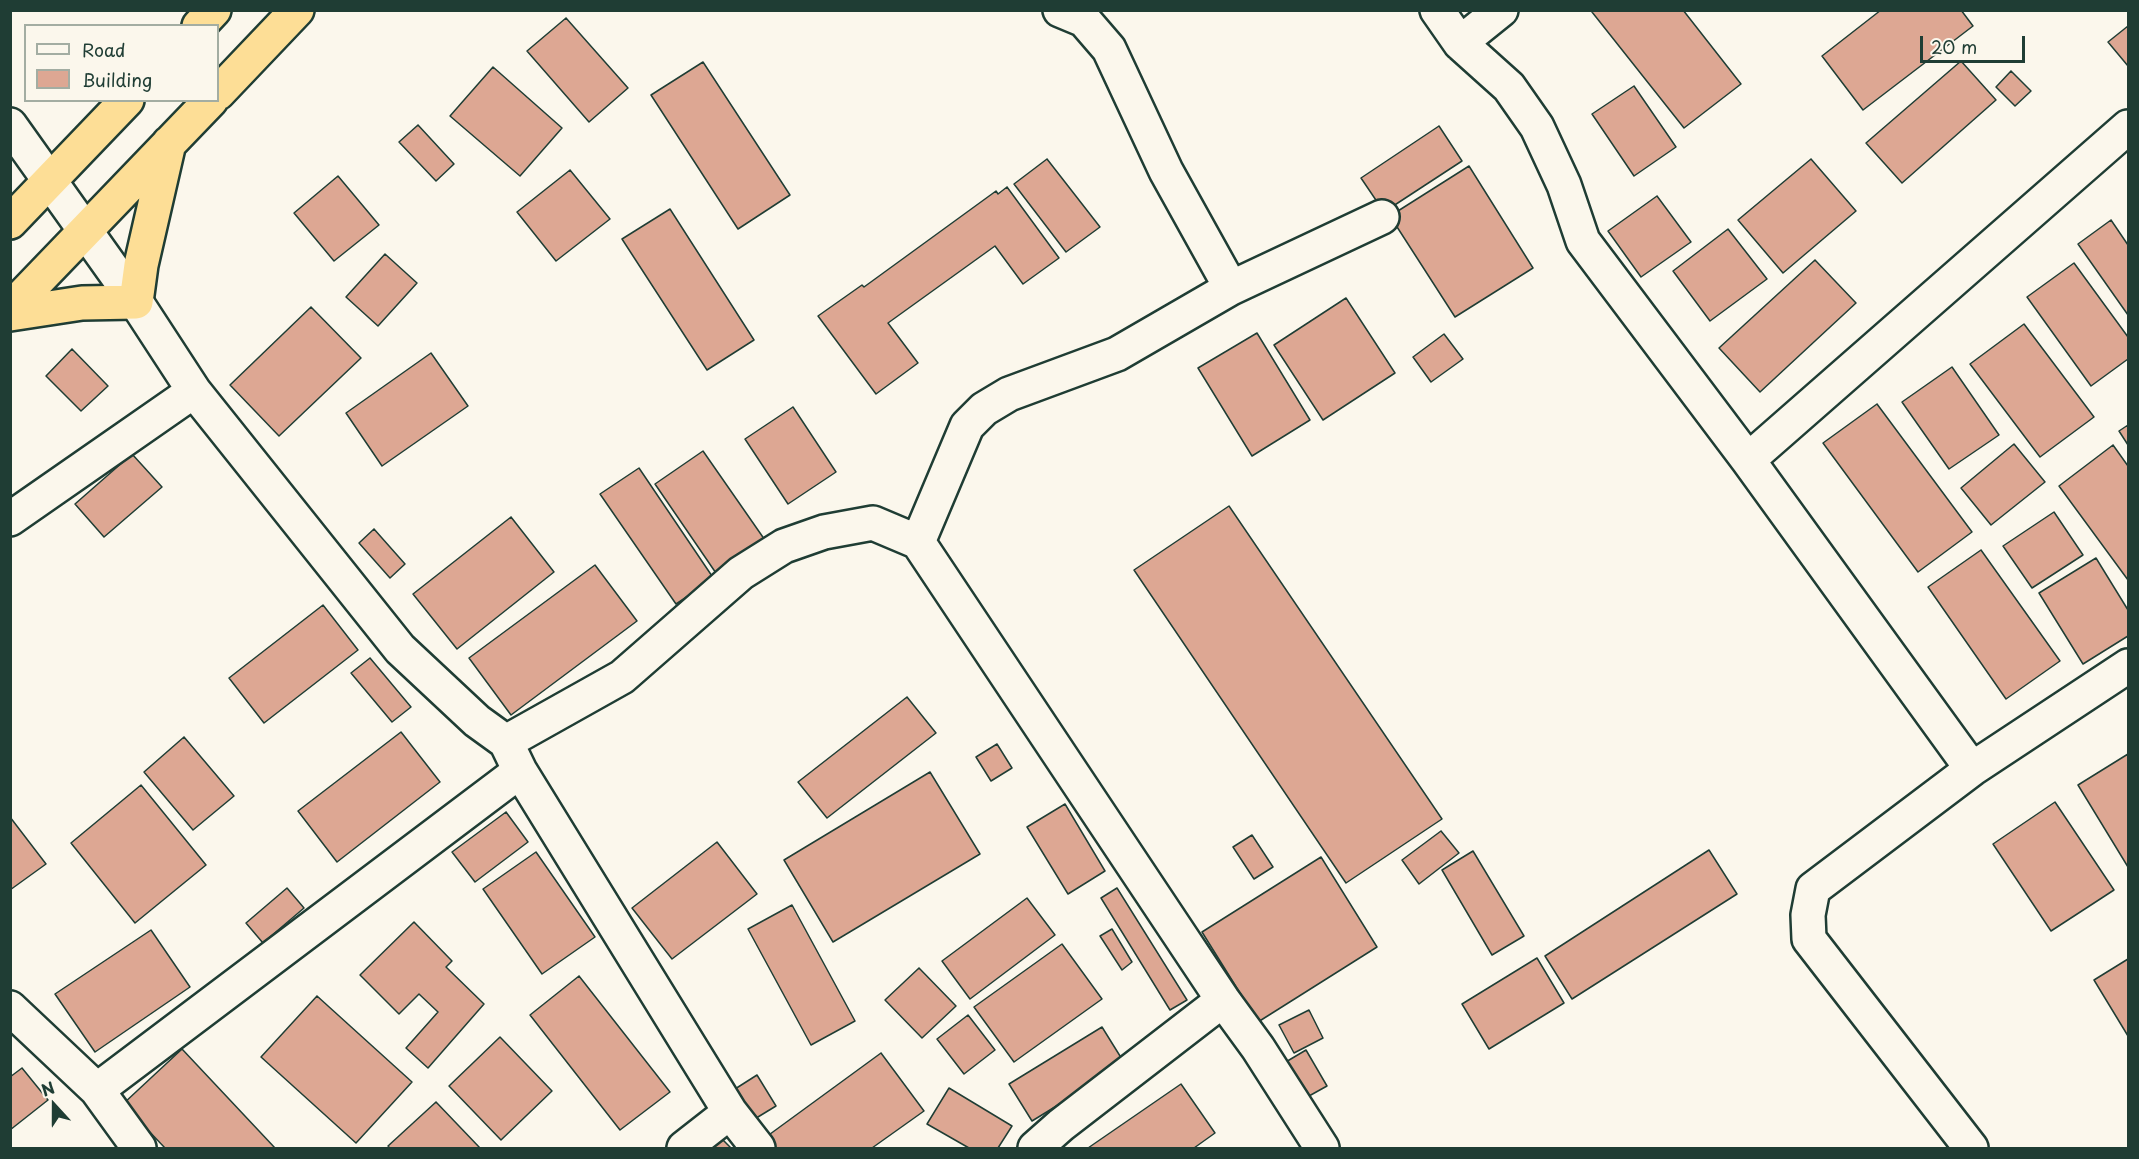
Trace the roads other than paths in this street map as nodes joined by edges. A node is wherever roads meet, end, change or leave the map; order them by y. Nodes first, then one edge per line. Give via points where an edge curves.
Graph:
1 (214, 10) edge
2 (297, 10) edge
3 (1060, 10) edge
4 (1437, 10) edge
5 (1501, 10) edge
6 (201, 24) edge
7 (1460, 43) junction
8 (219, 92) edge
9 (125, 102) edge
10 (209, 102) edge
11 (10, 125) edge
12 (2128, 127) edge
13 (169, 144) junction
14 (50, 181) junction
15 (1382, 217) dead end
16 (10, 222) edge
17 (85, 231) junction
18 (1231, 288) junction
19 (136, 302) junction
20 (10, 309) edge
21 (10, 314) edge
22 (194, 391) junction
23 (1748, 460) junction
24 (10, 519) edge
25 (918, 542) junction
26 (2128, 666) edge
27 (506, 742) junction
28 (1972, 769) junction
29 (520, 771) junction
30 (1223, 1000) junction
31 (10, 1008) edge
32 (97, 1090) junction
33 (730, 1112) junction
34 (139, 1149) edge
35 (684, 1149) edge
36 (758, 1149) edge
37 (1035, 1149) edge
38 (1322, 1149) edge
39 (1971, 1149) edge

1 - 6 highway
2 - 8 highway
3 - 18 street via 1084,20 1109,49 1166,171
4 - 7 street
5 - 7 street
7 - 23 street via 1509,87 1537,127 1564,185 1583,241
9 - 14 highway
10 - 13 highway
11 - 14 street
12 - 23 street
13 - 17 highway
13 - 19 highway
14 - 16 highway
14 - 17 street
15 - 18 street
17 - 19 street
17 - 20 highway
18 - 25 street via 1117,354 1009,394 984,409 967,426
19 - 21 highway via 82,303
19 - 22 street
22 - 24 street
22 - 27 street via 400,649 477,721
23 - 28 street
25 - 27 street via 873,523 824,532 784,546 741,573 622,677
25 - 30 street
26 - 28 street
27 - 29 street
28 - 39 street via 1813,889 1808,915 1809,939
29 - 32 street
29 - 33 street
30 - 37 street via 1060,1125
30 - 38 street
31 - 32 street
32 - 34 street
33 - 35 street
33 - 36 street

